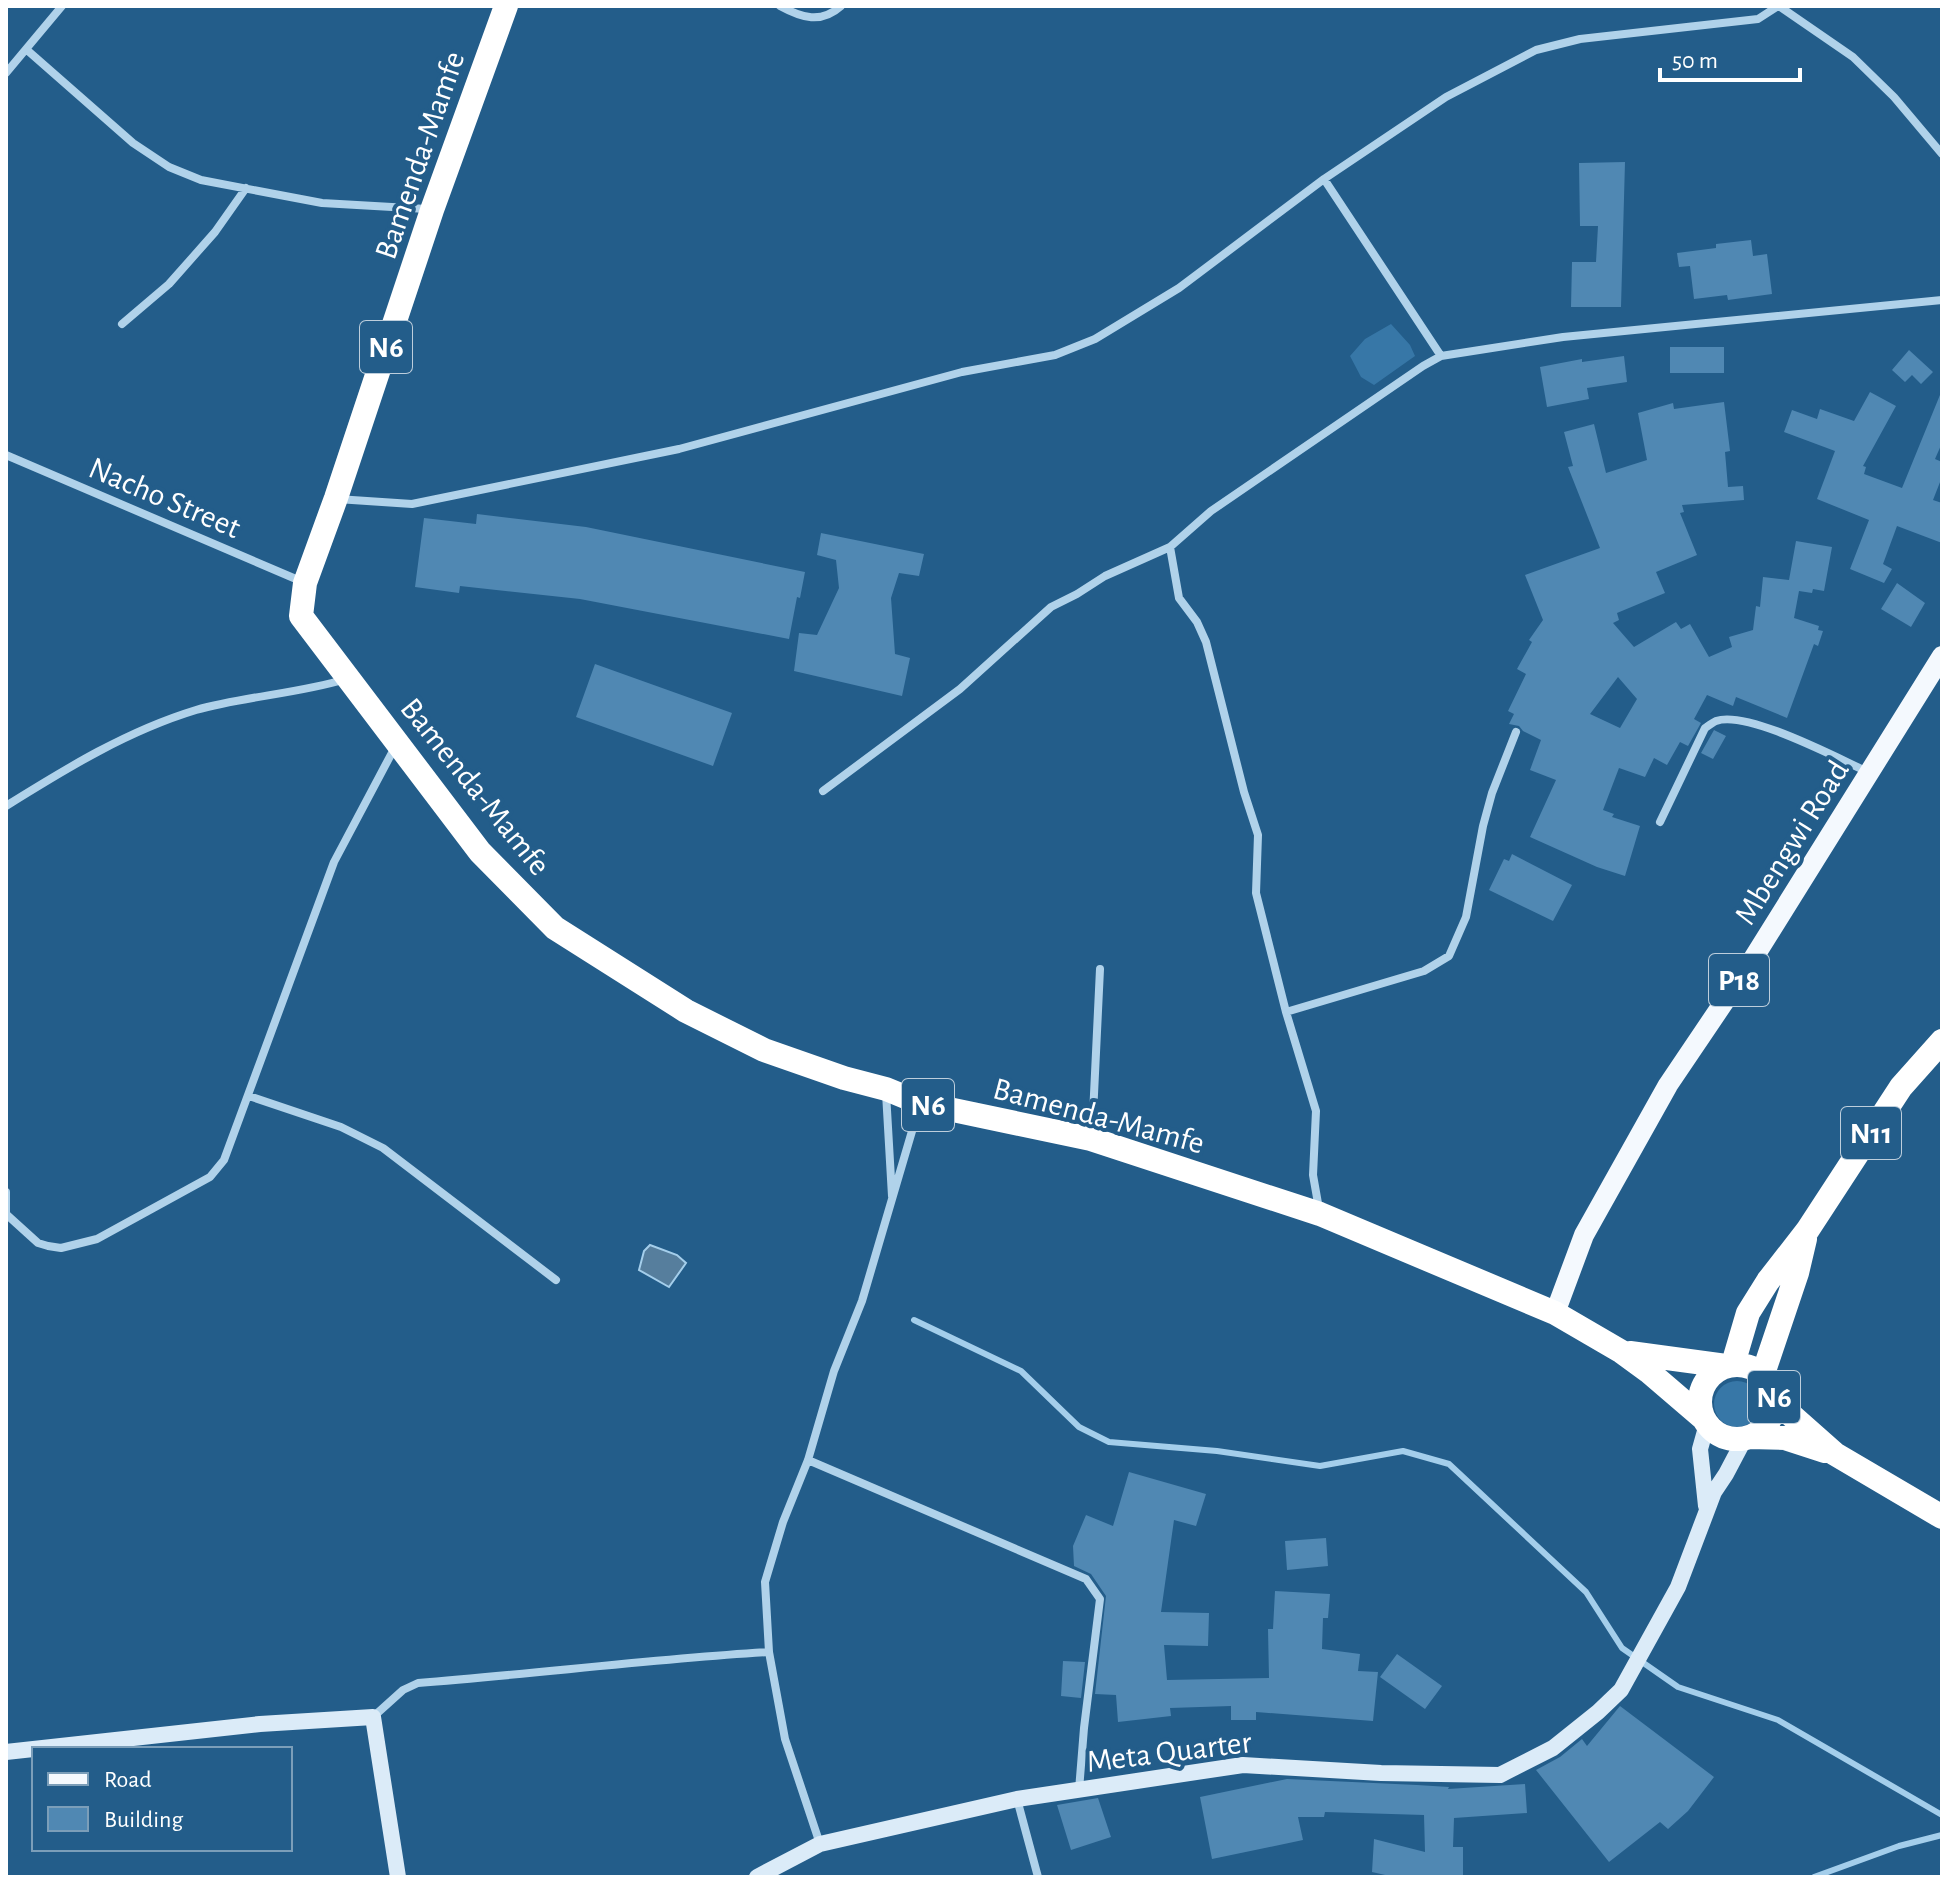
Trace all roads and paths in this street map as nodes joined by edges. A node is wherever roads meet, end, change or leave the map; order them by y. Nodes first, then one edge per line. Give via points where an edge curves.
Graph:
1 (62, 6) edge
2 (506, 6) edge
3 (780, 6) edge
4 (841, 6) edge
5 (1778, 6) edge
6 (27, 50) junction
7 (6, 73) edge
8 (1942, 154) edge
9 (1324, 179) junction
10 (246, 188) junction
11 (432, 210) junction
12 (1942, 300) edge
13 (122, 324) dead end
14 (1441, 356) junction
15 (6, 455) edge
16 (336, 498) junction
17 (1170, 547) junction
18 (305, 583) junction
19 (1942, 656) edge
20 (344, 680) junction
21 (1516, 732) dead end
22 (397, 743) junction
23 (1869, 773) junction
24 (823, 791) dead end
25 (6, 794) edge
26 (19, 798) junction
27 (6, 806) edge
28 (1660, 822) dead end
29 (1100, 969) dead end
30 (1286, 1012) junction
31 (1942, 1041) edge
32 (886, 1089) junction
33 (249, 1096) junction
34 (920, 1103) junction
35 (1091, 1139) junction
36 (6, 1192) edge
37 (892, 1204) junction
38 (6, 1214) edge
39 (1320, 1214) junction
40 (1807, 1231) junction
41 (556, 1280) dead end
42 (1555, 1313) junction
43 (1622, 1352) junction
44 (1730, 1365) junction
45 (1763, 1374) junction
46 (1774, 1400) junction
47 (1706, 1422) junction
48 (1747, 1438) junction
49 (1835, 1454) junction
50 (808, 1460) junction
51 (1707, 1512) junction
52 (1942, 1517) edge
53 (769, 1652) junction
54 (373, 1717) junction
55 (51, 1747) edge
56 (32, 1749) edge
57 (6, 1752) edge
58 (1079, 1790) junction
59 (1017, 1799) junction
60 (820, 1844) junction
61 (398, 1877) edge
62 (757, 1877) edge
63 (1038, 1877) edge

1 - 6 street
2 - 11 highway, Bamenda-Mamfe / N6
3 - 4 street via 816,19
5 - 8 street via 1853,57
5 - 9 street via 1758,19 1580,39 1536,50 1446,97
6 - 7 street
6 - 10 street via 133,143 169,167 201,180
9 - 14 street
9 - 16 street via 1179,288 1095,339 1055,355 962,372 679,449 412,504
10 - 11 street via 322,203
10 - 13 street via 169,284
11 - 16 highway, Bamenda-Mamfe / N6
12 - 14 street via 1563,337
14 - 17 street via 1211,511
15 - 18 street, Nacho Street
16 - 18 highway, Bamenda-Mamfe / N6
17 - 24 street via 1051,607 960,689
17 - 30 street via 1179,598 1206,642 1258,835 1256,893
18 - 20 highway, Bamenda-Mamfe / N6 via 301,616
19 - 23 main road, Mbengwi Road / P18
20 - 22 highway, Bamenda-Mamfe / N6
20 - 26 street via 143,727
21 - 30 street via 1492,793 1466,917 1449,956 1424,971
22 - 32 highway, Bamenda-Mamfe / N6 via 480,852 555,928 686,1011 764,1050
22 - 33 street via 334,862
23 - 28 street via 1759,725 1716,721 1705,728
23 - 42 main road, Mbengwi Road / P18 via 1668,1085 1584,1235
25 - 26 street
26 - 27 street
29 - 35 street
30 - 39 street via 1316,1111 1313,1175
31 - 40 highway, N11 via 1901,1087
32 - 34 highway, Bamenda-Mamfe / N6
32 - 37 street
33 - 38 street via 224,1160 210,1177 97,1239 48,1246
33 - 41 street via 341,1127 383,1148
34 - 35 highway, Bamenda-Mamfe / N6
34 - 37 street
35 - 39 highway, Bamenda-Mamfe / N6
36 - 38 street
37 - 50 street
39 - 42 highway, Bamenda-Mamfe / N6
40 - 44 highway, N11 via 1748,1313
40 - 45 highway, N11
42 - 43 highway, Bamenda-Mamfe / N6
43 - 44 highway, Bamenda-Mamfe / N6
43 - 47 highway, Bamenda-Mamfe / N6
44 - 45 highway, N6 via 1749,1366
44 - 47 highway, N6 via 1706,1381 1700,1406
45 - 46 highway, N6
46 - 48 highway, N6 via 1768,1423
46 - 49 highway, N6
47 - 48 highway, N6 via 1724,1437
47 - 51 main road via 1700,1449
48 - 49 highway, N6 via 1785,1438
48 - 51 main road, Meta Quarter
49 - 52 highway, N6
50 - 53 street via 765,1582
50 - 58 street via 1086,1579 1100,1599
51 - 58 main road, Meta Quarter via 1678,1587 1621,1690 1553,1748 1500,1775 1243,1765
53 - 54 street via 418,1683
53 - 60 street via 785,1739
54 - 55 main road
54 - 61 main road
56 - 57 main road
58 - 59 main road, Meta Quarter
59 - 60 main road, Meta Quarter
59 - 63 street
60 - 62 main road, Meta Quarter

